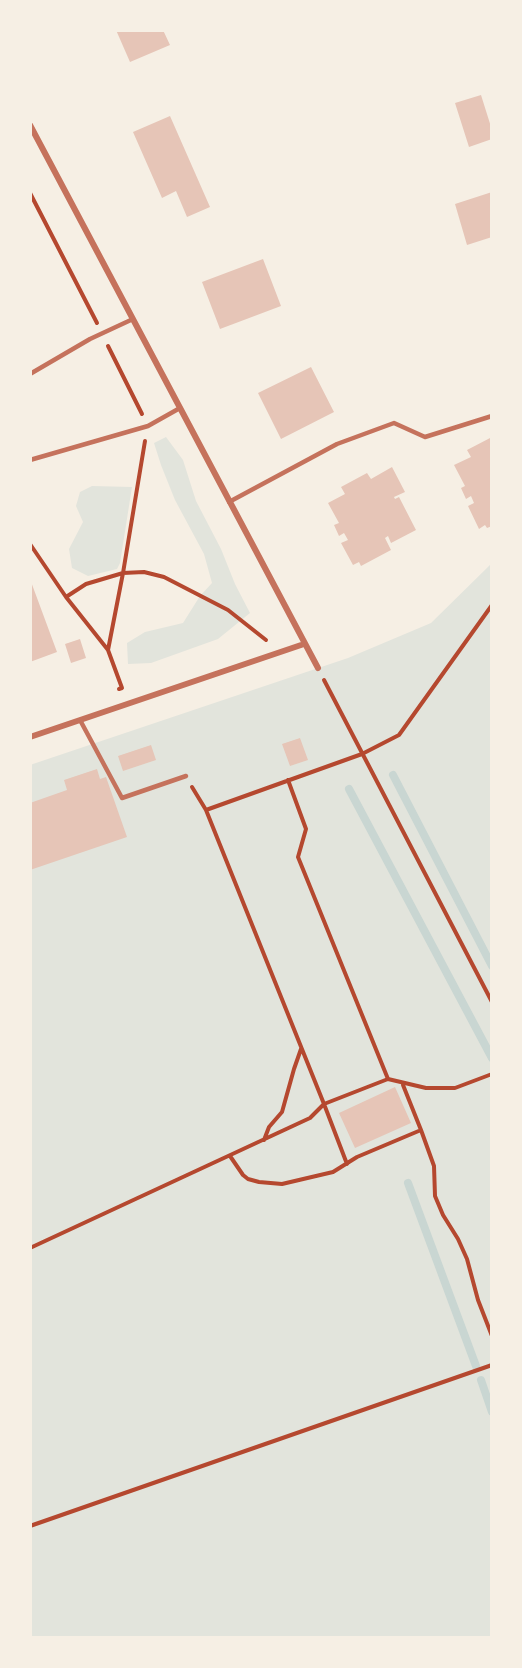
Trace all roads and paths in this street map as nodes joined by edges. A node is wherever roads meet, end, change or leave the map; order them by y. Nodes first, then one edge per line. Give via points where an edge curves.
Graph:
1 (30, 125) edge
2 (30, 193) edge
3 (133, 319) junction
4 (102, 333) junction
5 (30, 374) edge
6 (180, 408) junction
7 (492, 416) edge
8 (148, 426) junction
9 (30, 460) edge
10 (230, 502) junction
11 (30, 544) edge
12 (123, 573) junction
13 (66, 597) junction
14 (492, 605) edge
15 (304, 644) junction
16 (108, 650) junction
17 (281, 652) junction
18 (318, 668) joint
19 (122, 688) dead end
20 (80, 720) junction
21 (30, 737) edge
22 (362, 753) junction
23 (186, 776) joint
24 (288, 780) junction
25 (206, 810) junction
26 (492, 1002) edge
27 (302, 1048) junction
28 (492, 1074) edge
29 (388, 1079) junction
30 (403, 1084) junction
31 (324, 1104) junction
32 (421, 1130) junction
33 (264, 1140) junction
34 (230, 1156) junction
35 (347, 1164) junction
36 (30, 1248) edge
37 (492, 1336) edge
38 (492, 1365) edge
39 (30, 1526) edge

1 - 3 street
2 - 4 path
3 - 4 lane
3 - 6 street
4 - 5 lane
4 - 8 path
6 - 8 lane
6 - 10 street
7 - 10 lane via 425,437 394,423 338,444
8 - 9 lane
8 - 12 path
10 - 15 street
11 - 13 path
12 - 13 path via 86,584
12 - 16 path
12 - 17 path via 144,572 164,577 228,610
13 - 16 path
14 - 22 path via 399,735
15 - 17 street
15 - 18 street
16 - 19 path
17 - 20 street
18 - 22 path
20 - 21 street
20 - 23 lane via 122,798
22 - 24 path
22 - 26 path
23 - 25 path
24 - 25 path
24 - 29 path via 306,829 298,857
25 - 27 path
27 - 31 path
27 - 33 path via 282,1112
28 - 30 path via 454,1088
29 - 30 path
29 - 31 path
30 - 32 path
31 - 33 path via 310,1118
31 - 35 path
32 - 35 path
32 - 37 path via 434,1166 435,1196 467,1259
33 - 34 path
34 - 35 path via 248,1179 270,1184 299,1181
34 - 36 path
38 - 39 path

